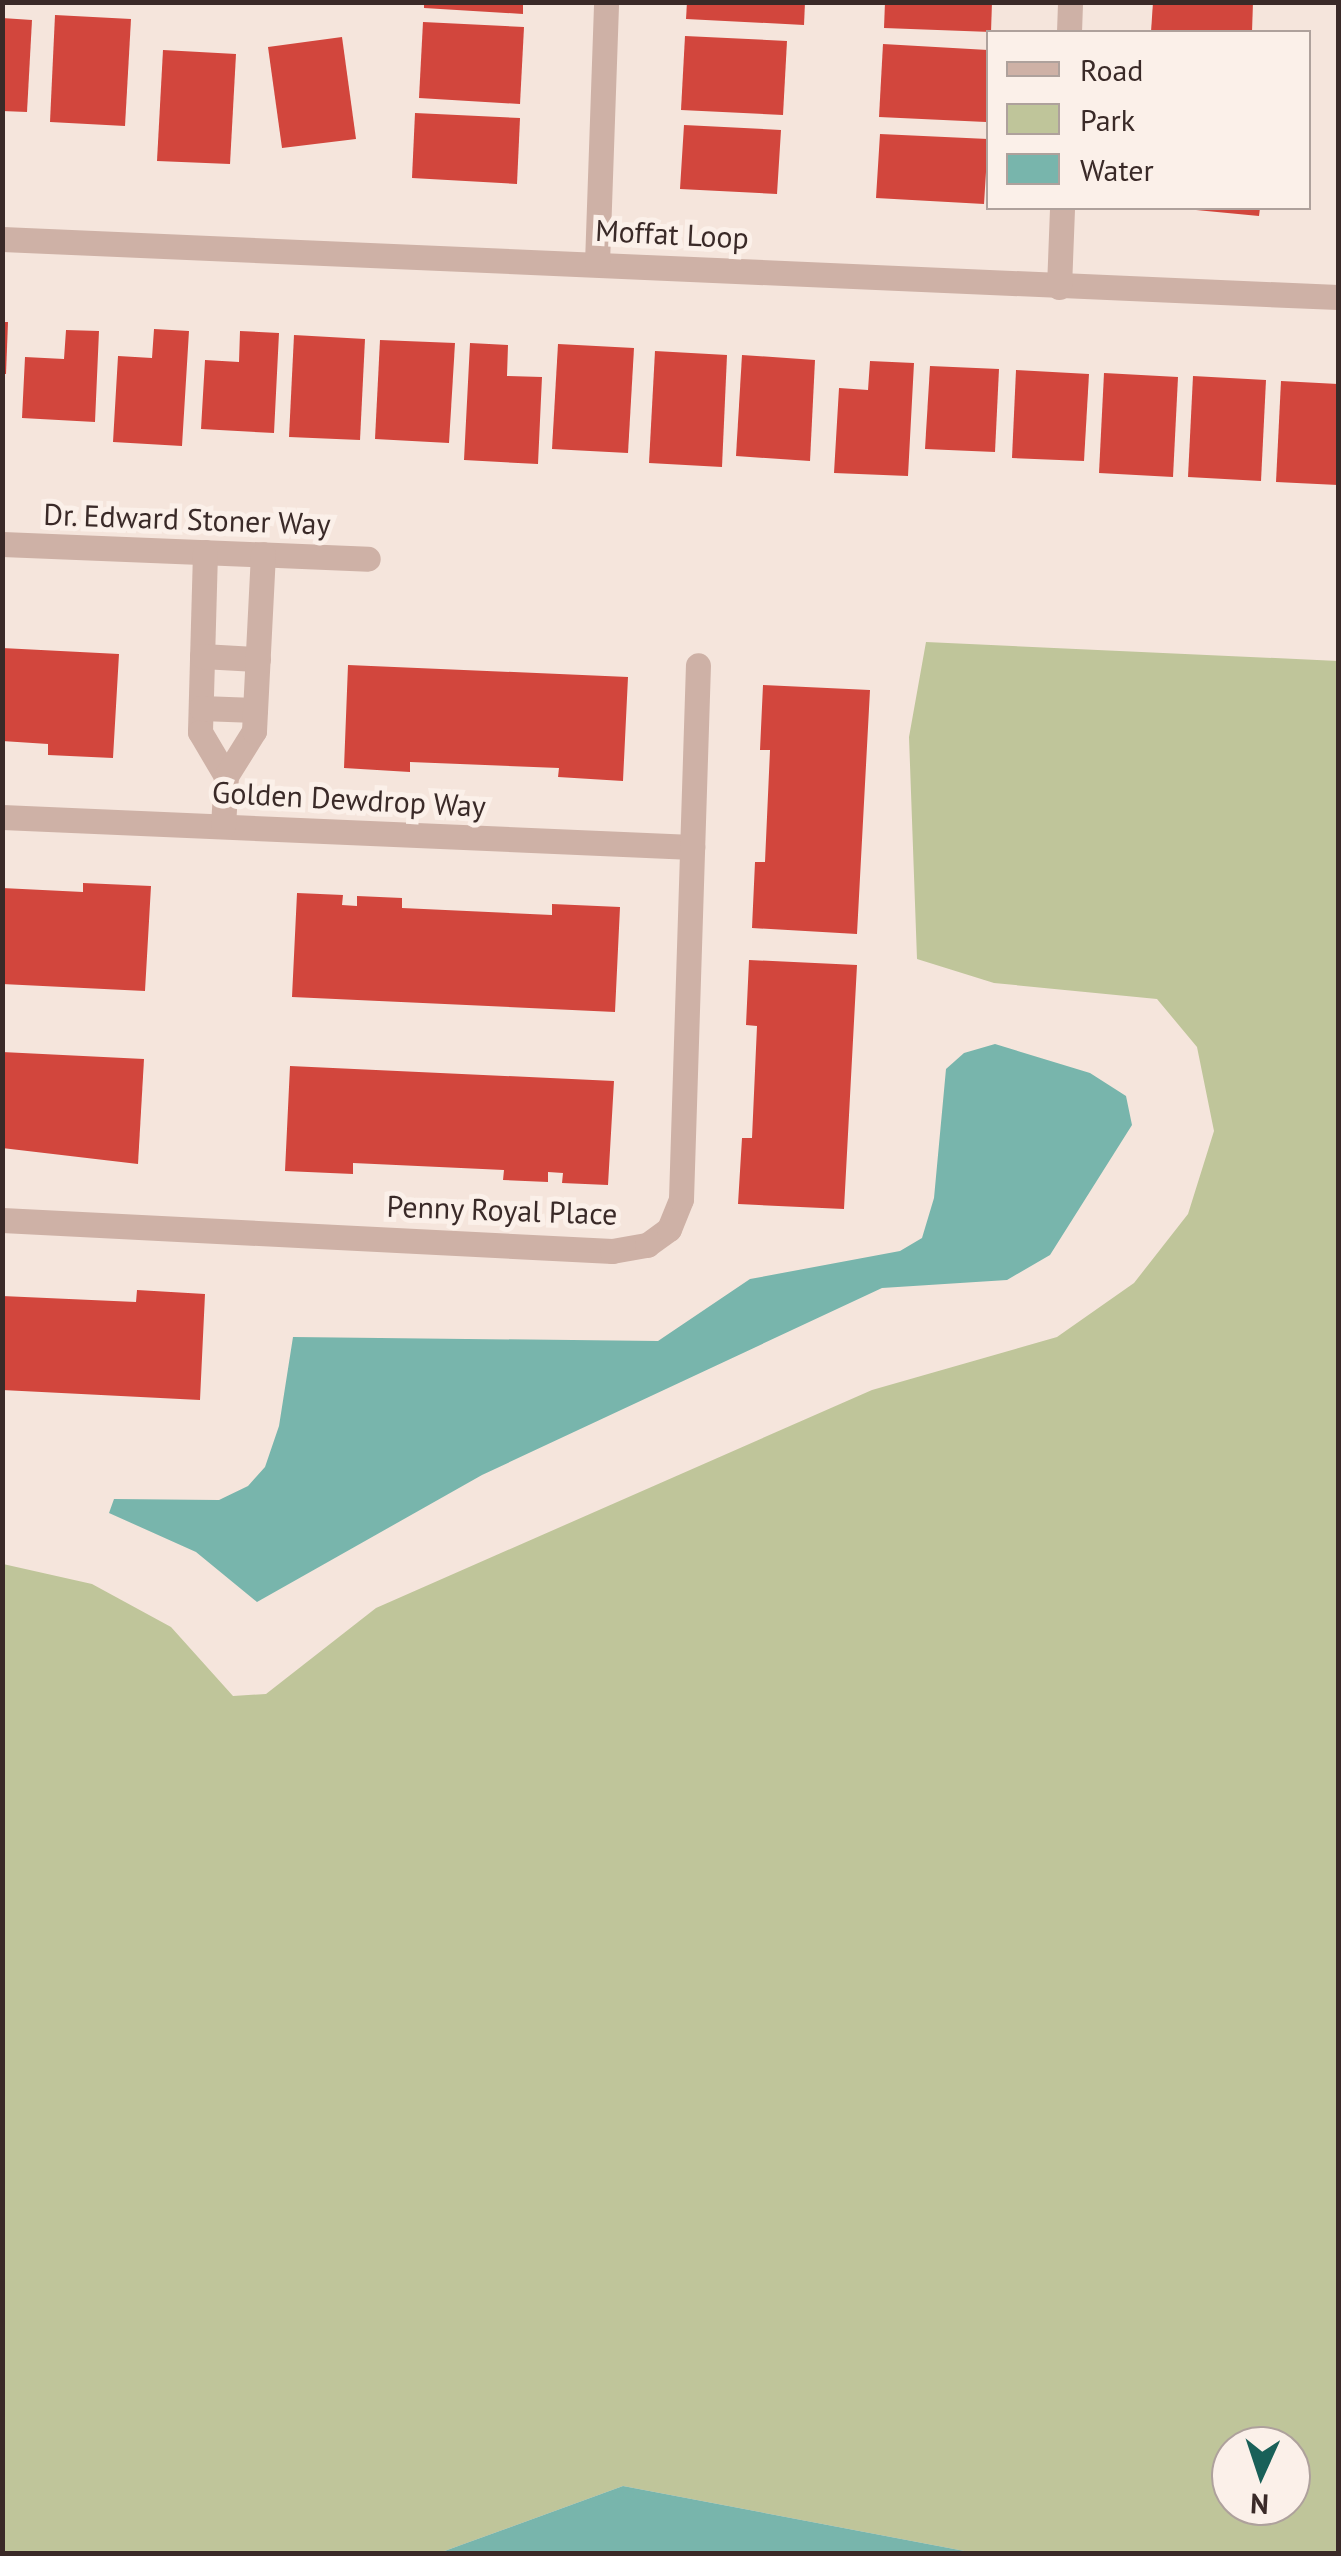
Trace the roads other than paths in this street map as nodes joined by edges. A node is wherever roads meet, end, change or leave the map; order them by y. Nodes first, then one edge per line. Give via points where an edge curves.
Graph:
1 (606, 2) edge
2 (1070, 2) edge
3 (1069, 30) edge
4 (1062, 210) edge
5 (2, 239) edge
6 (597, 263) junction
7 (1059, 287) junction
8 (1338, 297) edge
9 (2, 544) edge
10 (205, 552) junction
11 (263, 554) junction
12 (368, 559) dead end
13 (202, 656) junction
14 (258, 660) junction
15 (698, 665) dead end
16 (201, 708) junction
17 (255, 710) junction
18 (226, 776) junction
19 (2, 816) edge
20 (223, 826) junction
21 (692, 847) junction
22 (2, 1220) edge

1 - 6 street
2 - 3 street
4 - 7 street
5 - 6 street, Moffat Loop
6 - 7 street, Moffat Loop
7 - 8 street, Moffat Loop
9 - 10 street, Dr. Edward Stoner Way
10 - 11 street, Dr. Edward Stoner Way
10 - 13 street
11 - 12 street, Dr. Edward Stoner Way
11 - 14 street
13 - 14 street
13 - 16 street
14 - 17 street
15 - 21 street, Penny Royal Place
16 - 17 street
16 - 18 street via 200,732
17 - 18 street via 254,731
18 - 20 street
19 - 20 street, Golden Dewdrop Way
20 - 21 street, Golden Dewdrop Way
21 - 22 street, Penny Royal Place via 681,1199 669,1229 647,1244 612,1251

